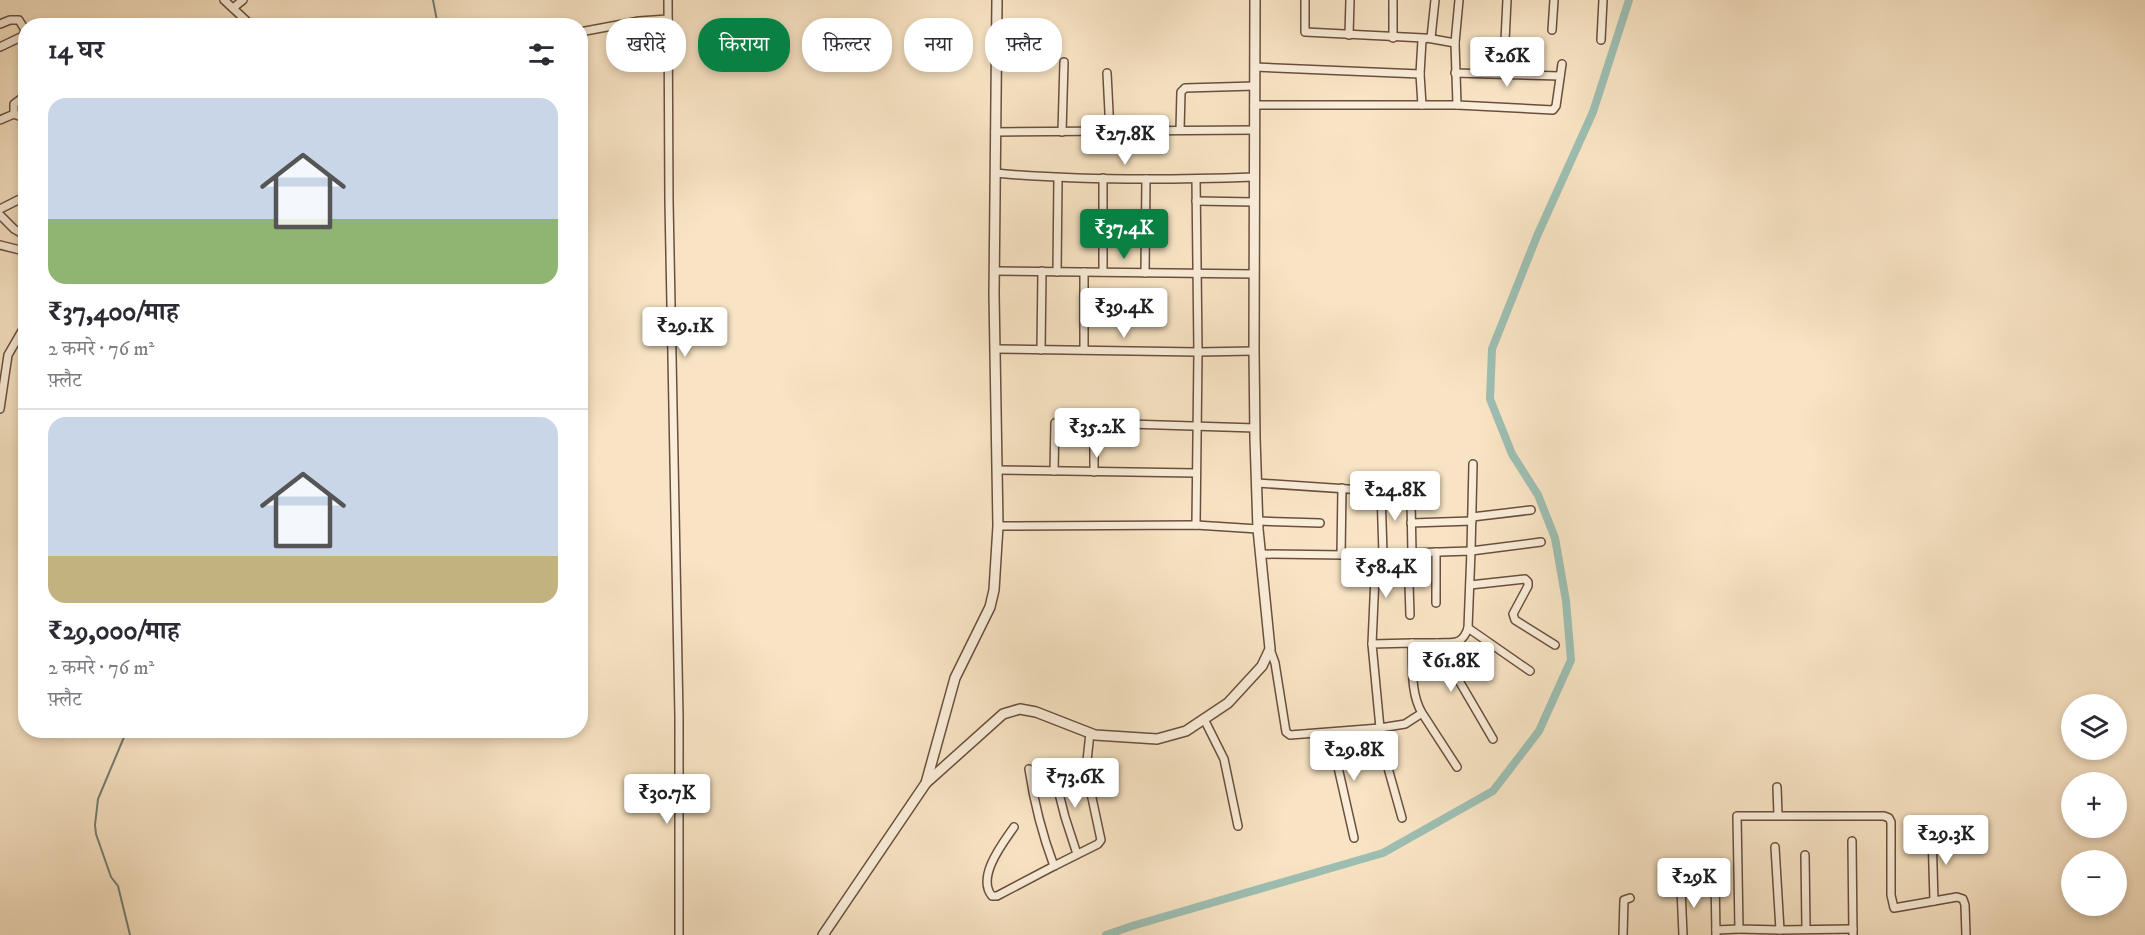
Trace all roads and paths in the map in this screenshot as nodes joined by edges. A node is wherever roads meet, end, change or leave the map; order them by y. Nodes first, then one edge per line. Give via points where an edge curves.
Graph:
1 (224, 0) edge
2 (243, 0) edge
3 (668, 0) edge
4 (997, 0) edge
5 (1255, 0) edge
6 (1305, 0) edge
7 (1350, 0) edge
8 (1393, 0) edge
9 (1435, 0) edge
10 (1459, 0) edge
11 (1507, 0) edge
12 (1554, 0) edge
13 (1603, 0) edge
14 (233, 8) junction
15 (244, 18) edge
16 (668, 18) edge
17 (18, 20) edge
18 (0, 24) edge
19 (606, 27) edge
20 (1552, 30) dead end
21 (588, 31) edge
22 (1349, 35) junction
23 (18, 38) edge
24 (1393, 38) junction
25 (1427, 38) junction
26 (1601, 40) dead end
27 (1505, 41) dead end
28 (1455, 43) junction
29 (0, 47) edge
30 (1064, 62) dead end
31 (1562, 64) dead end
32 (1255, 67) junction
33 (668, 72) edge
34 (1107, 73) dead end
35 (1455, 73) junction
36 (1420, 74) junction
37 (1560, 76) junction
38 (1255, 86) junction
39 (18, 99) edge
40 (1254, 105) junction
41 (1422, 105) junction
42 (1457, 105) junction
43 (14, 114) junction
44 (18, 116) edge
45 (0, 120) edge
46 (1180, 130) junction
47 (1254, 130) junction
48 (995, 132) junction
49 (1062, 132) junction
50 (1110, 132) junction
51 (995, 173) junction
52 (1254, 177) junction
53 (1058, 178) junction
54 (1103, 178) junction
55 (1146, 179) junction
56 (1196, 179) junction
57 (18, 200) edge
58 (1196, 201) junction
59 (1254, 202) junction
60 (0, 209) edge
61 (0, 215) edge
62 (18, 231) edge
63 (0, 245) edge
64 (18, 250) edge
65 (994, 271) junction
66 (1042, 272) junction
67 (1057, 272) junction
68 (1084, 272) junction
69 (1103, 272) junction
70 (1145, 273) junction
71 (1196, 273) junction
72 (1254, 274) junction
73 (18, 338) edge
74 (995, 349) junction
75 (1041, 350) junction
76 (1084, 350) junction
77 (1254, 351) junction
78 (1198, 352) junction
79 (0, 409) edge
80 (1055, 423) dead end
81 (1198, 426) junction
82 (1255, 428) junction
83 (1473, 464) dead end
84 (997, 470) junction
85 (1054, 471) junction
86 (1094, 472) junction
87 (1196, 473) junction
88 (1257, 483) junction
89 (1342, 488) junction
90 (1381, 491) junction
91 (1531, 510) dead end
92 (1472, 519) junction
93 (1320, 523) dead end
94 (1411, 524) junction
95 (1196, 525) junction
96 (1258, 525) junction
97 (998, 526) junction
98 (1541, 542) dead end
99 (1471, 551) junction
100 (1436, 552) junction
101 (1410, 553) junction
102 (1261, 554) junction
103 (1380, 554) junction
104 (1341, 555) junction
105 (1470, 585) junction
106 (1436, 603) dead end
107 (1410, 615) dead end
108 (1468, 628) junction
109 (1412, 643) junction
110 (1437, 643) junction
111 (1372, 644) junction
112 (1555, 645) dead end
113 (1270, 649) junction
114 (1530, 671) dead end
115 (1422, 713) junction
116 (1204, 719) junction
117 (1380, 728) junction
118 (1090, 733) junction
119 (1327, 733) junction
120 (1493, 739) dead end
121 (1457, 767) dead end
122 (1029, 769) dead end
123 (1053, 770) dead end
124 (926, 783) junction
125 (1777, 787) dead end
126 (1778, 815) junction
127 (1402, 818) dead end
128 (1238, 826) dead end
129 (1014, 827) dead end
130 (1932, 833) dead end
131 (1354, 838) dead end
132 (1852, 841) dead end
133 (1775, 847) dead end
134 (1077, 854) junction
135 (1805, 855) dead end
136 (1680, 864) dead end
137 (1054, 866) junction
138 (1715, 875) dead end
139 (1630, 898) dead end
140 (1934, 901) junction
141 (1739, 929) junction
142 (1780, 930) junction
143 (1806, 930) junction
144 (1716, 932) edge
145 (1853, 932) edge
146 (679, 935) edge
147 (823, 935) edge
148 (1623, 935) edge
149 (1683, 935) edge
150 (1966, 935) edge

1 - 14 street
2 - 14 street
3 - 16 street
4 - 48 street
5 - 32 street
6 - 22 street via 1305,33
7 - 22 street
8 - 24 street
9 - 25 street
10 - 28 street
11 - 27 street
12 - 20 street
13 - 26 street
14 - 15 street
17 - 18 street
19 - 21 street
22 - 24 street
23 - 29 street
24 - 25 street
25 - 28 street
25 - 36 street via 1421,43
28 - 35 street
30 - 49 street
31 - 37 street
32 - 36 street
32 - 38 street
33 - 146 street
34 - 50 street
35 - 37 street
35 - 42 street
36 - 41 street
37 - 42 street via 1553,110
38 - 40 street
38 - 46 street via 1185,88 1181,92
39 - 43 street
40 - 41 street
40 - 47 street
41 - 42 street
43 - 44 street
43 - 45 street
46 - 47 street
46 - 50 street
47 - 52 street
48 - 49 street
48 - 51 street
49 - 50 street
51 - 53 street
51 - 65 street
52 - 56 street
52 - 59 street
53 - 54 street
53 - 67 street
54 - 55 street
54 - 69 street
55 - 56 street
55 - 70 street
56 - 58 street
57 - 60 street
58 - 59 street
58 - 71 street
59 - 72 street
61 - 62 street
63 - 64 street
65 - 66 street
65 - 74 street
66 - 67 street
66 - 75 street
67 - 68 street
68 - 69 street
68 - 76 street
69 - 70 street
70 - 71 street
71 - 72 street
71 - 78 street
72 - 77 street
73 - 79 street via 8,355
74 - 75 street
74 - 84 street
75 - 76 street
76 - 78 street
77 - 78 street
77 - 82 street
78 - 81 street
80 - 85 street
81 - 82 street
81 - 86 street via 1098,423 1094,427
81 - 87 street
82 - 88 street
83 - 92 street
84 - 85 street
84 - 97 street
85 - 86 street
86 - 87 street
87 - 95 street
88 - 89 street
88 - 96 street
89 - 90 street
89 - 104 street
90 - 94 street via 1409,494
90 - 103 street
91 - 92 street
92 - 94 street
92 - 99 street
93 - 96 street
94 - 101 street
95 - 96 street
95 - 97 street
96 - 102 street
97 - 124 street via 990,607 955,678
98 - 99 street
99 - 100 street
99 - 105 street
100 - 101 street
100 - 106 street
101 - 103 street
101 - 107 street
102 - 104 street
102 - 113 street
103 - 104 street
103 - 111 street
105 - 108 street
105 - 112 street via 1525,579 1528,586 1513,614 1515,620
108 - 110 street via 1465,638 1458,642
108 - 114 street
109 - 110 street
109 - 111 street
109 - 115 street via 1414,697
110 - 120 street
111 - 117 street
113 - 116 street via 1262,666 1228,703
113 - 119 street via 1287,732
115 - 117 street via 1405,724
115 - 121 street
116 - 118 street via 1186,731 1156,739
116 - 128 street via 1224,759
117 - 119 street
117 - 127 street
118 - 124 street via 1036,712 1020,709 1003,714
118 - 134 street via 1086,770 1101,840
119 - 131 street
122 - 137 street via 1044,840
123 - 134 street
124 - 147 street
125 - 126 street
126 - 140 street via 1889,818 1894,908
126 - 141 street via 1737,816
129 - 137 street via 989,867 987,882 992,896
130 - 140 street
132 - 145 street
133 - 142 street
134 - 137 street
135 - 143 street
136 - 149 street
138 - 144 street
139 - 148 street via 1624,900
140 - 150 street via 1963,899
141 - 142 street
141 - 144 street
142 - 143 street
143 - 145 street

